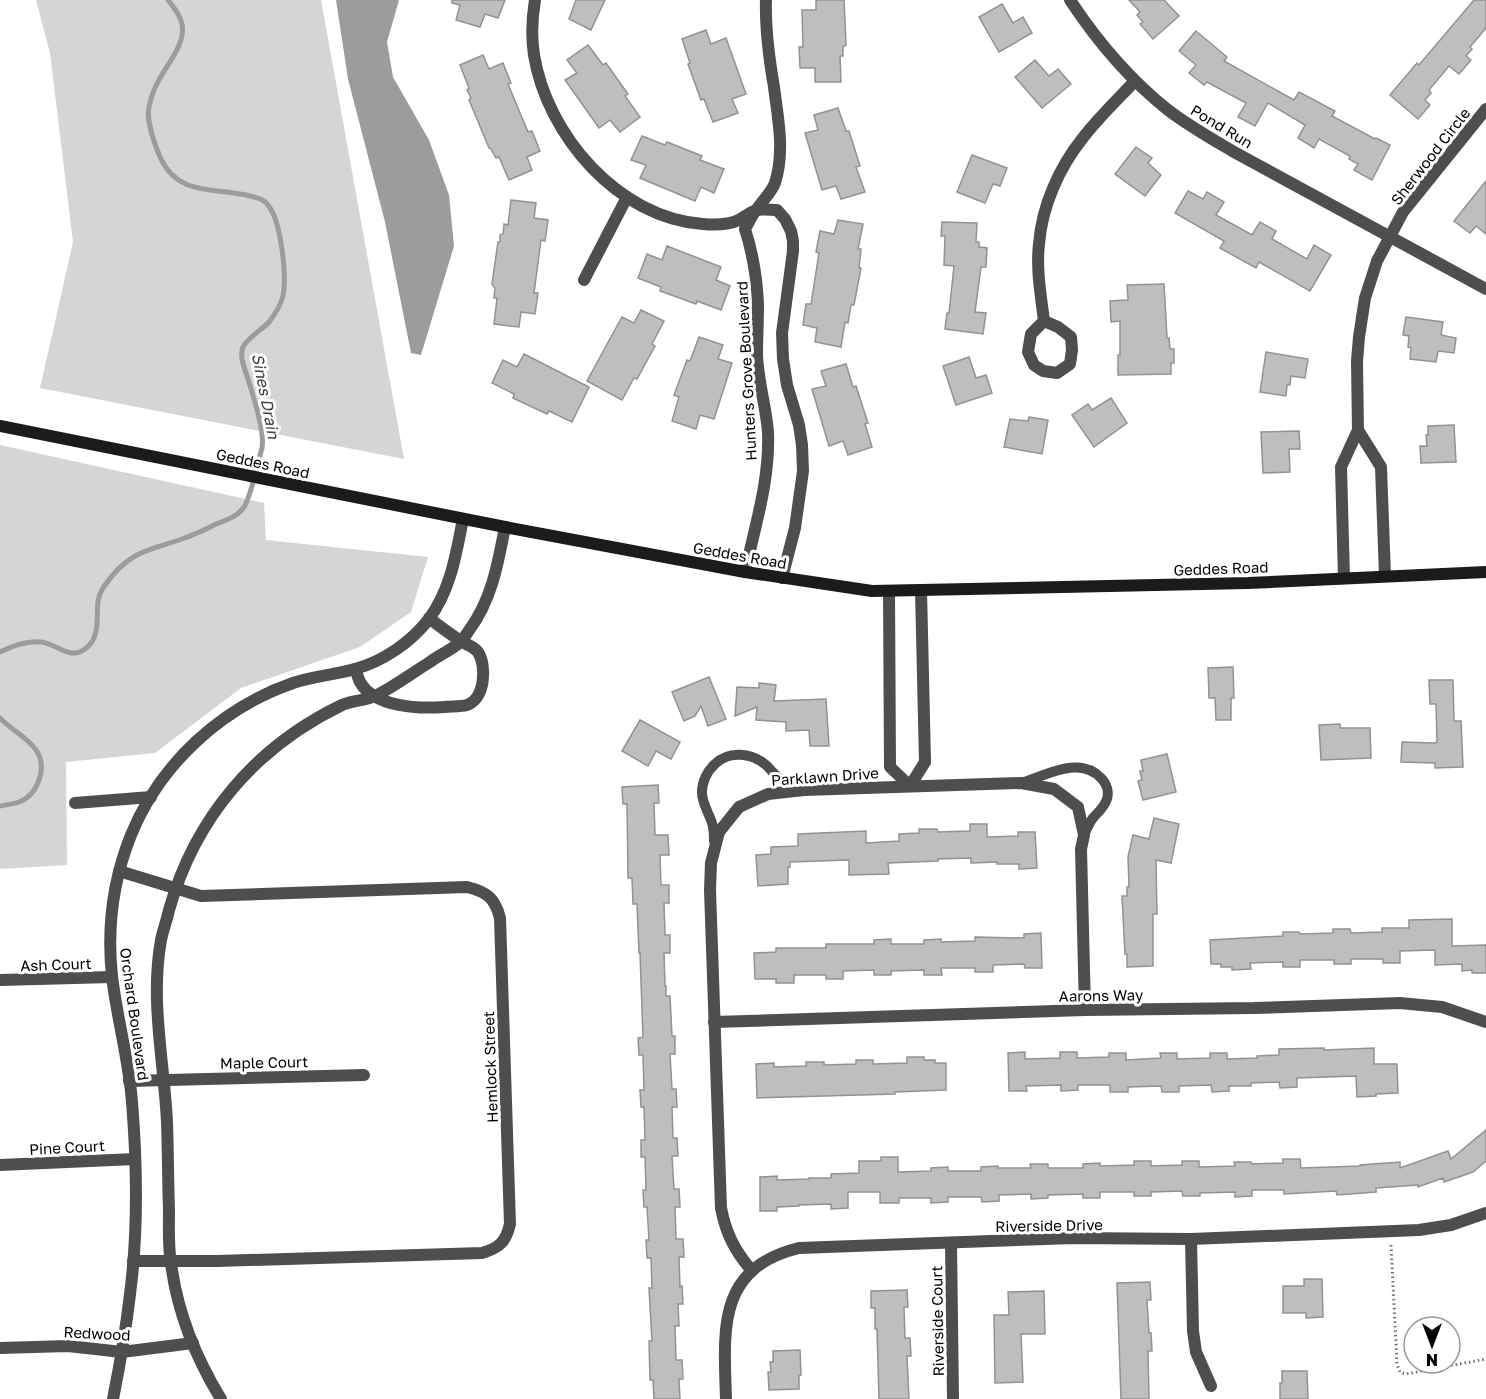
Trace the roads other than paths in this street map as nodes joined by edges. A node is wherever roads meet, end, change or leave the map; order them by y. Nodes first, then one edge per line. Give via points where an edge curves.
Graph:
1 (535, 0) edge
2 (766, 0) edge
3 (1070, 0) edge
4 (1135, 81) junction
5 (1486, 109) edge
6 (627, 197) junction
7 (755, 210) junction
8 (1390, 237) junction
9 (584, 280) dead end
10 (1486, 289) edge
11 (1044, 321) dead end
12 (0, 426) edge
13 (1358, 430) junction
14 (463, 519) junction
15 (505, 527) junction
16 (745, 572) junction
17 (1486, 572) edge
18 (1385, 576) junction
19 (782, 578) junction
20 (1344, 578) junction
21 (921, 590) junction
22 (889, 591) junction
23 (429, 618) junction
24 (461, 642) junction
25 (355, 669) junction
26 (375, 697) junction
27 (1021, 783) junction
28 (910, 786) junction
29 (804, 790) junction
30 (151, 797) junction
31 (75, 803) dead end
32 (1084, 835) junction
33 (715, 848) junction
34 (119, 872) junction
35 (176, 888) junction
36 (112, 977) junction
37 (0, 980) edge
38 (1085, 1010) junction
39 (714, 1022) junction
40 (1486, 1022) edge
41 (364, 1075) dead end
42 (164, 1080) junction
43 (129, 1081) junction
44 (135, 1159) junction
45 (0, 1165) edge
46 (1486, 1212) edge
47 (1191, 1239) junction
48 (951, 1243) junction
49 (133, 1261) junction
50 (170, 1261) junction
51 (752, 1270) junction
52 (192, 1343) junction
53 (0, 1348) edge
54 (122, 1352) junction
55 (1211, 1386) dead end
56 (113, 1399) edge
57 (221, 1399) edge
58 (726, 1399) edge
59 (953, 1399) edge

1 - 6 street via 534,55 546,96 583,158
2 - 7 street via 781,144 774,184
3 - 4 street, Pond Run via 1094,35
4 - 8 street, Pond Run via 1200,132
4 - 11 street via 1082,139 1055,184 1039,243
5 - 8 street, Sherwood Circle via 1403,212
6 - 7 street via 663,216 701,224 731,223
6 - 9 street
7 - 16 street, Hunters Grove Boulevard via 745,229 755,267 758,362 768,453
7 - 19 street via 777,210 793,241 782,333 783,359 799,425 803,471 795,528
8 - 10 street, Pond Run
8 - 13 street, Sherwood Circle via 1365,298 1359,337
12 - 14 main road, Geddes Road
13 - 18 street via 1381,466
13 - 20 street, Sherwood Circle via 1341,467
14 - 15 main road, Geddes Road
14 - 23 street, Orchard Boulevard via 453,570 443,597
15 - 16 main road, Geddes Road
15 - 24 street, Orchard Boulevard via 490,591 478,619
16 - 19 main road, Geddes Road
17 - 18 main road, Geddes Road
18 - 20 main road, Geddes Road
19 - 22 main road, Geddes Road
20 - 21 main road, Geddes Road
21 - 22 main road, Geddes Road
21 - 28 street via 925,762
22 - 28 street via 890,767
23 - 24 street
23 - 25 street, Orchard Boulevard via 395,650
24 - 26 street, Orchard Boulevard
24 - 26 street via 479,653 483,670 482,688 468,705 409,707
25 - 26 street via 360,683
25 - 30 street, Orchard Boulevard via 293,683 232,713 191,746
26 - 35 street, Orchard Boulevard via 346,704 316,718 257,763 208,821
27 - 28 street, Parklawn Drive
27 - 32 street, Parklawn Drive via 1054,789 1078,807
27 - 32 lane via 1068,767 1082,768 1103,779 1107,788 1104,807
28 - 29 street, Parklawn Drive
29 - 33 street, Parklawn Drive via 768,794 739,807 719,832
29 - 33 lane via 789,785 752,756 738,754 716,762 704,781 702,793 714,826
30 - 31 street
30 - 34 street, Orchard Boulevard via 131,834
32 - 38 street, Parklawn Drive via 1081,849
33 - 39 street, Parklawn Drive via 710,890
34 - 35 street, Hemlock Street
34 - 36 street, Orchard Boulevard via 111,924
35 - 42 street, Orchard Boulevard via 156,974
35 - 50 street, Hemlock Street via 201,896 467,887 490,896 500,918 510,1224 502,1243 482,1253
36 - 37 street, Ash Court
36 - 43 street, Orchard Boulevard
38 - 39 street, Aarons Way
38 - 40 street, Aarons Way via 1400,1003 1442,1007
39 - 51 street, Parklawn Drive via 721,1208 731,1241
41 - 42 street, Maple Court
42 - 43 street, Maple Court
42 - 50 street, Orchard Boulevard
43 - 44 street, Orchard Boulevard
44 - 45 street, Pine Court
44 - 49 street, Orchard Boulevard
46 - 47 street, Riverside Drive via 1450,1226 1419,1230
47 - 48 street, Riverside Drive
47 - 55 street via 1193,1331 1196,1352
48 - 51 street, Riverside Drive via 799,1248 774,1256
48 - 59 street, Riverside Court
49 - 50 street, Hemlock Street
49 - 54 street, Orchard Boulevard
50 - 52 street, Orchard Boulevard
51 - 58 street, Riverside Drive via 728,1311
52 - 54 street, Redwood
52 - 57 street, Orchard Boulevard
53 - 54 street, Redwood via 68,1346
54 - 56 street, Orchard Boulevard

